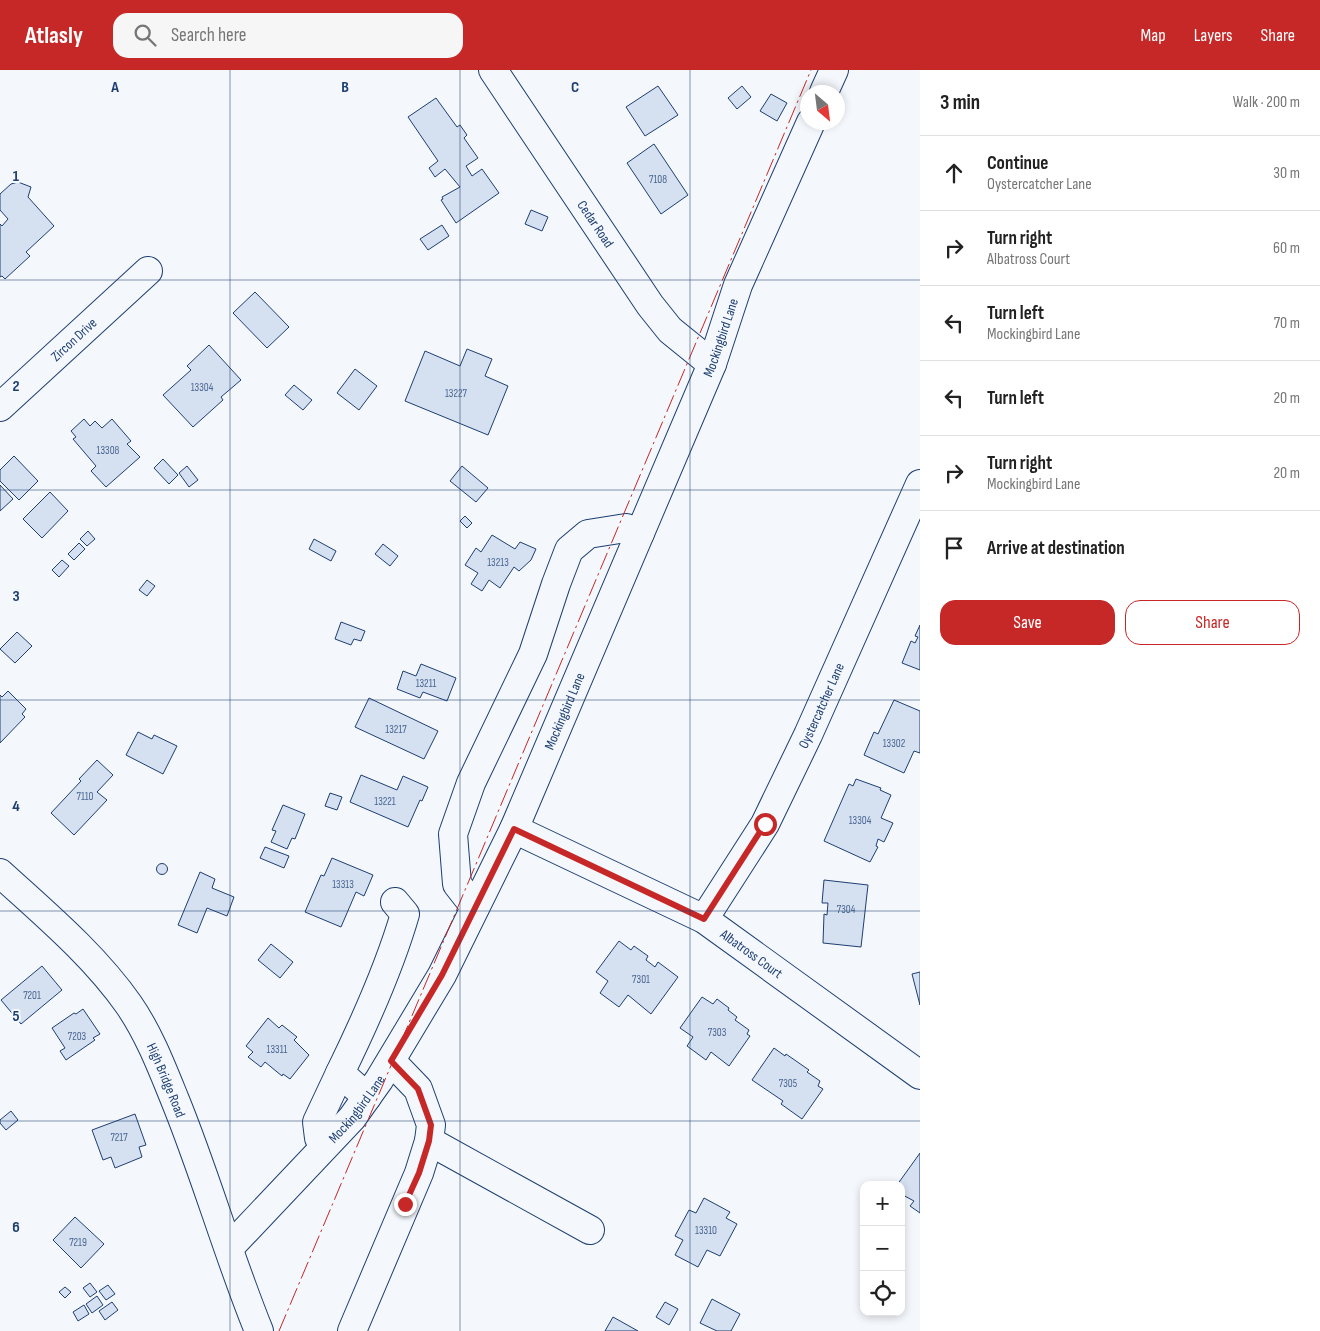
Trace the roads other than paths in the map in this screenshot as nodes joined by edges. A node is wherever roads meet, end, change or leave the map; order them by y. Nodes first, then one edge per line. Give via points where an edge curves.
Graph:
1 (493, 70) edge
2 (834, 70) edge
3 (827, 85) edge
4 (807, 130) edge
5 (148, 271) dead end
6 (712, 364) junction
7 (0, 407) edge
8 (920, 484) edge
9 (915, 510) edge
10 (640, 533) junction
11 (514, 829) junction
12 (0, 873) edge
13 (395, 902) dead end
14 (476, 907) junction
15 (704, 919) junction
16 (391, 1061) junction
17 (340, 1073) junction
18 (920, 1075) edge
19 (367, 1097) junction
20 (429, 1141) junction
21 (324, 1147) junction
22 (590, 1230) dead end
23 (229, 1248) junction
24 (259, 1331) edge
25 (352, 1331) edge

1 - 6 street, Cedar Road via 650,306 670,330
2 - 3 street
4 - 6 street, Mockingbird Lane via 738,285
5 - 7 street, Zircon Drive
6 - 10 street, Mockingbird Lane
8 - 9 street, Oystercatcher Lane
9 - 15 street, Oystercatcher Lane via 765,824
10 - 11 street, Mockingbird Lane
10 - 14 street via 626,528 588,534 569,550 533,654 472,783 453,834 457,884
11 - 14 street, Mockingbird Lane
11 - 15 street, Albatross Court
12 - 23 street, High Bridge Road via 94,962 130,1007 161,1065 186,1125
13 - 17 street via 405,914 395,947
14 - 16 street, Mockingbird Lane via 442,975
15 - 18 street, Albatross Court
16 - 19 street, Mockingbird Lane
16 - 20 street via 418,1089 431,1125
17 - 19 street
17 - 21 street via 318,1122 319,1138
19 - 21 street, Mockingbird Lane
20 - 22 street
20 - 25 street via 419,1173
21 - 23 street, Mockingbird Lane
23 - 24 street, High Bridge Road

